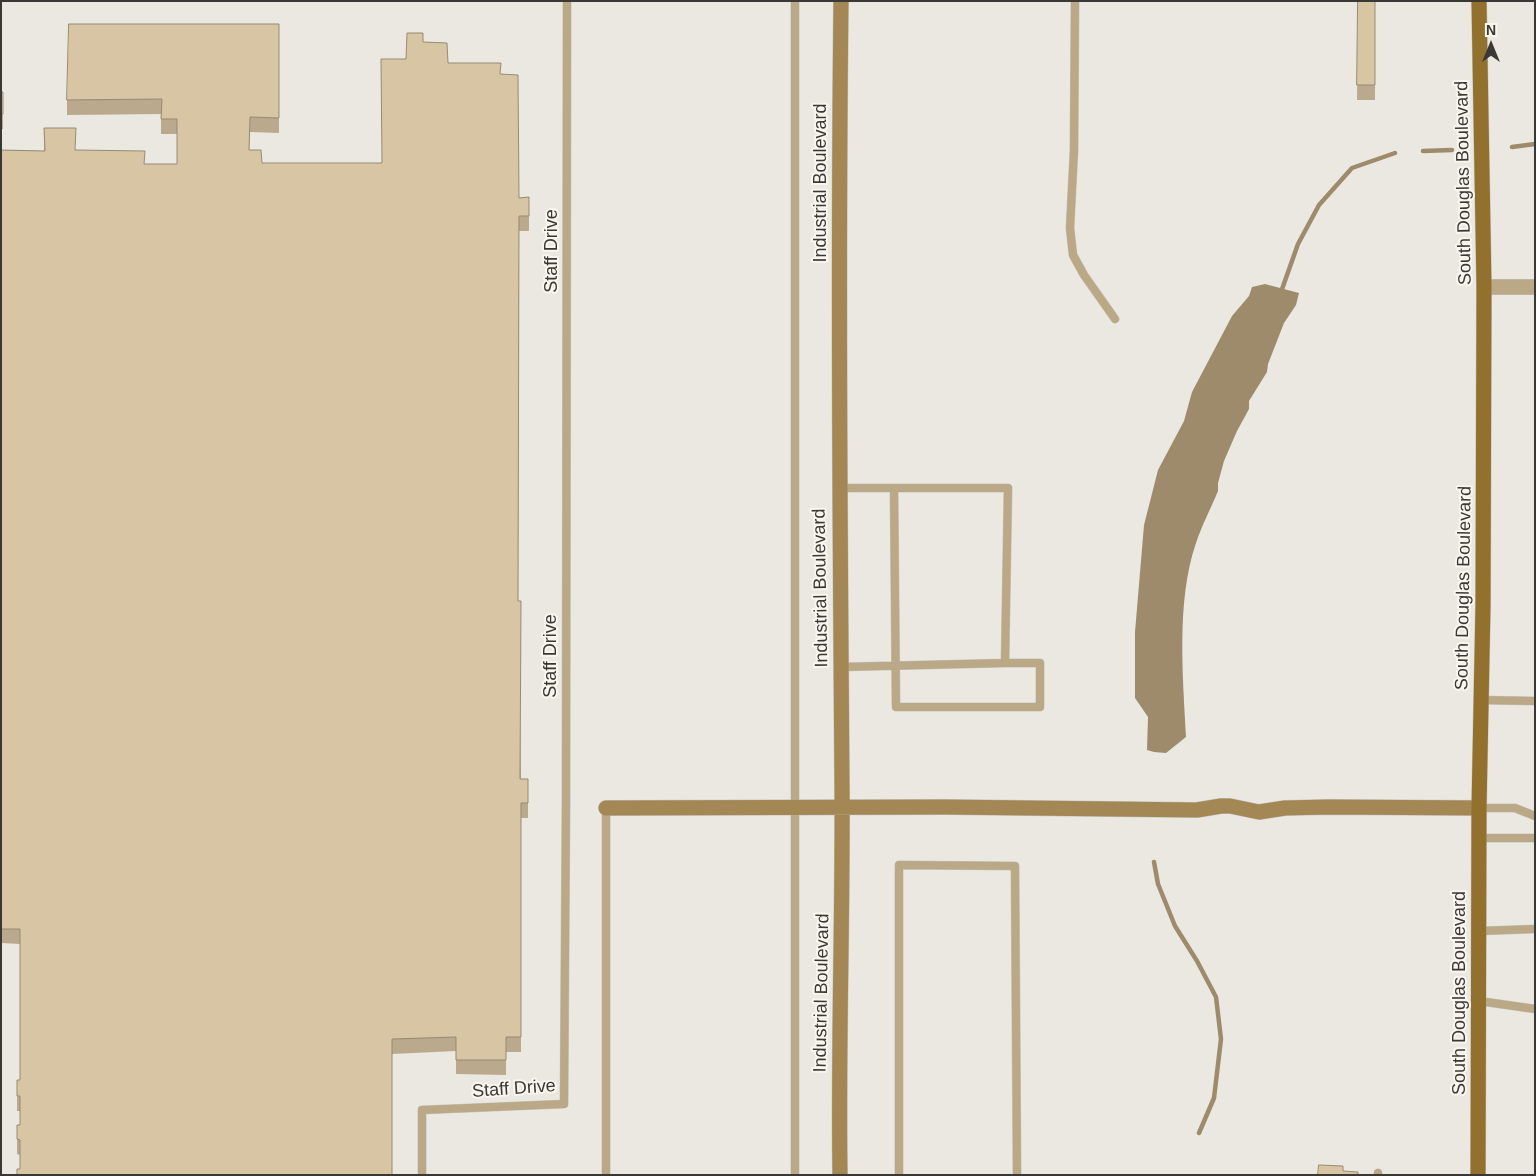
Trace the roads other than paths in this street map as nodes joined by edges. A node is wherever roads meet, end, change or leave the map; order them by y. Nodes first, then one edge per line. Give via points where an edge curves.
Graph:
1 (567, 1) edge
2 (795, 1) edge
3 (841, 1) edge
4 (1075, 1) edge
5 (1479, 1) edge
6 (1484, 287) junction
7 (1535, 287) edge
8 (1115, 319) dead end
9 (839, 488) junction
10 (894, 488) junction
11 (1005, 663) junction
12 (895, 666) junction
13 (840, 667) junction
14 (1481, 700) junction
15 (1535, 701) edge
16 (796, 808) junction
17 (842, 808) junction
18 (1479, 808) junction
19 (606, 815) joint
20 (1535, 816) edge
21 (1479, 838) junction
22 (1535, 838) edge
23 (1535, 929) edge
24 (1479, 930) junction
25 (1479, 1001) junction
26 (1535, 1009) edge
27 (422, 1175) edge
28 (606, 1175) edge
29 (795, 1175) edge
30 (840, 1175) edge
31 (899, 1175) edge
32 (1017, 1175) edge
33 (1478, 1175) edge

1 - 27 lane, Staff Drive via 564,1104 422,1110
2 - 16 lane
3 - 9 street, Industrial Boulevard
4 - 8 lane via 1070,228 1073,255
5 - 6 main road, South Douglas Boulevard
6 - 7 street
6 - 14 main road, South Douglas Boulevard
9 - 10 lane
9 - 13 street, Industrial Boulevard
10 - 11 lane via 1008,488
10 - 12 lane
11 - 12 lane
11 - 12 lane via 1040,663 1040,707 896,707
12 - 13 lane
13 - 17 street, Industrial Boulevard
14 - 15 lane
14 - 18 main road, South Douglas Boulevard
16 - 17 street
16 - 19 street
16 - 29 lane
17 - 18 street via 1197,810 1230,806 1259,812 1328,807
17 - 30 street, Industrial Boulevard
18 - 20 lane via 1515,808
18 - 21 main road, South Douglas Boulevard
19 - 28 lane
21 - 22 lane
21 - 24 main road, South Douglas Boulevard
23 - 24 lane
24 - 25 main road, South Douglas Boulevard
25 - 26 lane
25 - 33 main road, South Douglas Boulevard
31 - 32 lane via 899,865 1015,866

